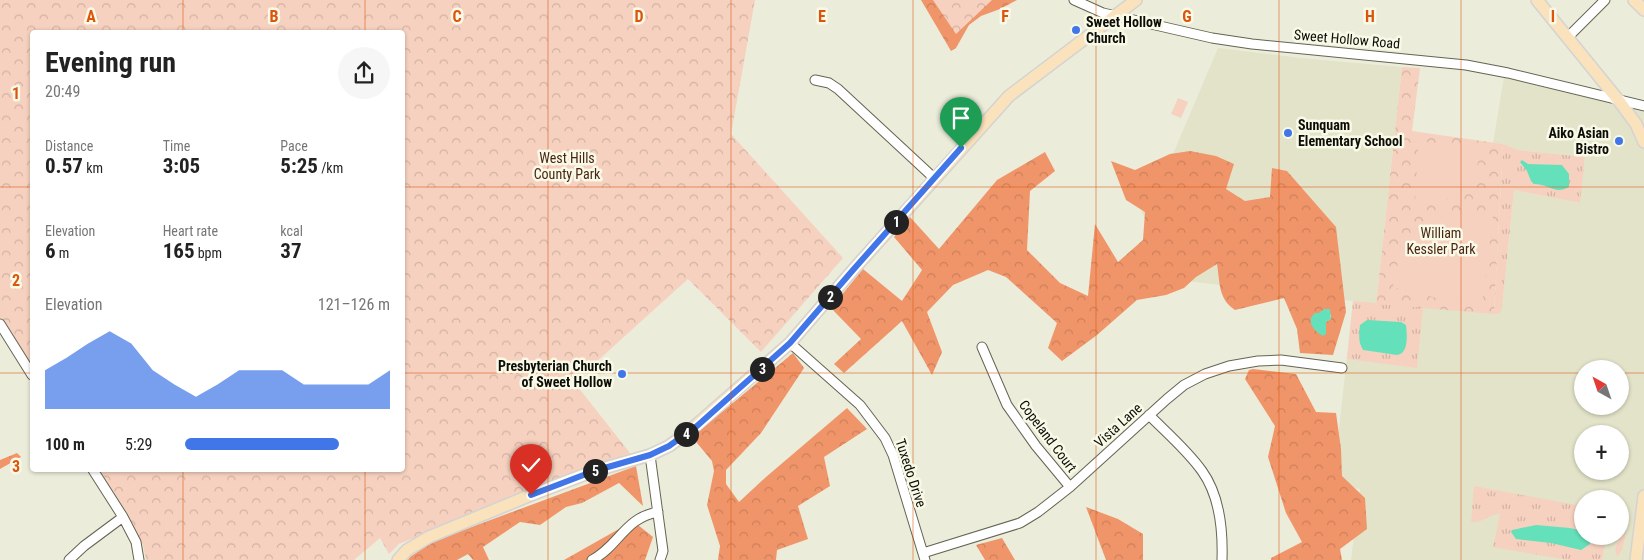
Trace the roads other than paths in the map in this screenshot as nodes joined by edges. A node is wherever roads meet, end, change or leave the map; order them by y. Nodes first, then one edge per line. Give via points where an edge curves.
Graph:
1 (1074, 0) edge
2 (1136, 0) edge
3 (1537, 0) edge
4 (1605, 0) edge
5 (1634, 0) edge
6 (1644, 10) edge
7 (1116, 16) junction
8 (1568, 37) junction
9 (815, 80) dead end
10 (1619, 100) junction
11 (1644, 106) edge
12 (1644, 142) edge
13 (934, 178) junction
14 (0, 324) edge
15 (790, 343) junction
16 (982, 348) dead end
17 (1342, 368) dead end
18 (30, 372) edge
19 (1149, 416) junction
20 (650, 455) junction
21 (94, 472) edge
22 (1070, 487) junction
23 (1644, 496) edge
24 (658, 512) junction
25 (123, 517) junction
26 (924, 557) edge
27 (69, 560) edge
28 (139, 560) edge
29 (398, 560) edge
30 (592, 560) edge
31 (660, 560) edge
32 (1222, 560) edge
33 (1636, 560) edge

1 - 7 street, Sweet Hollow Road
2 - 7 main road
3 - 8 main road
4 - 8 street
5 - 6 main road
7 - 10 street, Sweet Hollow Road via 1231,42 1466,65
7 - 13 main road via 1009,96
8 - 10 main road
9 - 13 street via 838,89
10 - 11 street, Sweet Hollow Road
10 - 12 main road
13 - 15 main road
14 - 18 street
15 - 20 main road via 697,426
15 - 26 street, Tuxedo Drive via 860,405 885,438
16 - 22 street, Copeland Court via 1007,405
17 - 19 street, Vista Lane via 1281,360 1229,366 1184,385
19 - 22 street, Vista Lane
19 - 32 street via 1202,471 1219,514
20 - 24 street
20 - 29 main road via 594,471 429,537 407,550
21 - 25 street
22 - 26 street, Vista Lane via 1020,523
23 - 33 main road
24 - 30 street via 645,514 631,523 608,549
24 - 31 street
25 - 27 street
25 - 28 street via 136,542

